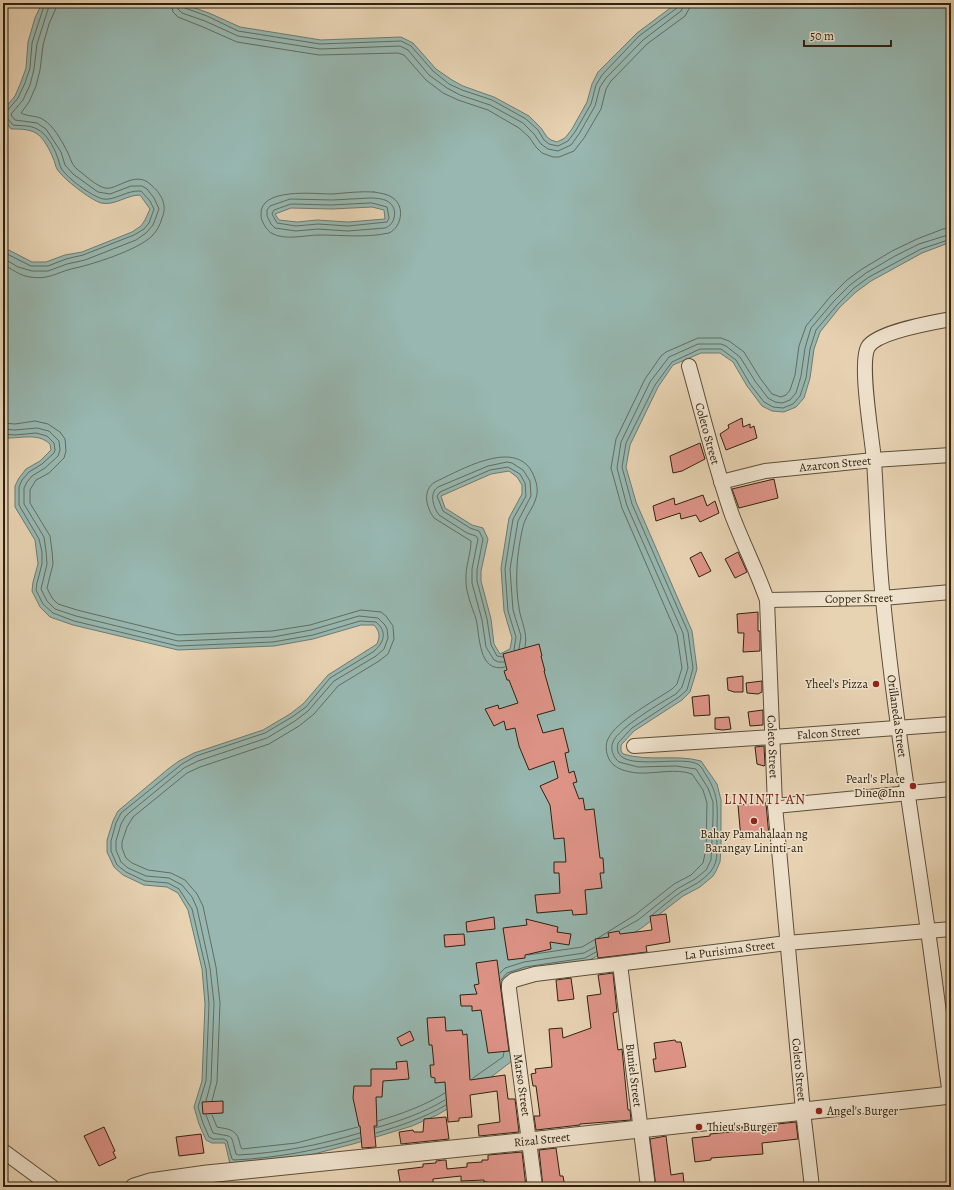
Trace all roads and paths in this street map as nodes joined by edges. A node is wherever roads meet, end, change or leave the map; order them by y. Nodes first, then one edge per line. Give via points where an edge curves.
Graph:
1 (951, 319) edge
2 (689, 366) dead end
3 (951, 455) edge
4 (874, 460) junction
5 (721, 482) junction
6 (951, 592) edge
7 (882, 598) junction
8 (767, 600) junction
9 (951, 724) edge
10 (899, 728) junction
11 (773, 737) junction
12 (634, 746) dead end
13 (951, 789) edge
14 (907, 792) junction
15 (775, 806) junction
16 (951, 929) edge
17 (928, 932) junction
18 (787, 943) junction
19 (620, 964) junction
20 (510, 982) joint
21 (951, 1098) edge
22 (803, 1110) junction
23 (641, 1128) junction
24 (529, 1141) junction
25 (3, 1151) edge
26 (52, 1187) edge
27 (134, 1187) edge
28 (535, 1187) edge
29 (648, 1187) edge
30 (812, 1187) edge

1 - 4 street, Orillaneda Street via 888,334 871,343 867,349 866,391
2 - 5 street, Coleto Street
3 - 4 street, Azarcon Street
4 - 5 street, Azarcon Street via 765,471
4 - 7 street, Orillaneda Street
5 - 8 street, Coleto Street
6 - 7 street, Copper Street
7 - 8 street, Copper Street
7 - 10 street, Orillaneda Street
8 - 11 street, Coleto Street
9 - 10 street, Falcon Street
10 - 11 street, Falcon Street
10 - 14 street, Orillaneda Street
11 - 12 street, Falcon Street
11 - 15 street, Coleto Street
13 - 14 street
14 - 15 street
14 - 17 street, Orillaneda Street
15 - 18 street, Coleto Street
16 - 17 street, La Purisima Street
17 - 18 street, La Purisima Street
17 - 21 street, Orillaneda Street
18 - 19 street, La Purisima Street
18 - 22 street, Coleto Street
19 - 20 street, La Purisima Street via 535,974
19 - 23 street, Buniel Street
20 - 24 street, Marso Street
21 - 22 street, Rizal Street
22 - 23 street, Rizal Street
22 - 30 street, Coleto Street
23 - 24 street, Rizal Street
23 - 29 street, Buniel Street
24 - 27 street, Rizal Street via 207,1174 150,1182
24 - 28 street, Marso Street
25 - 26 street

